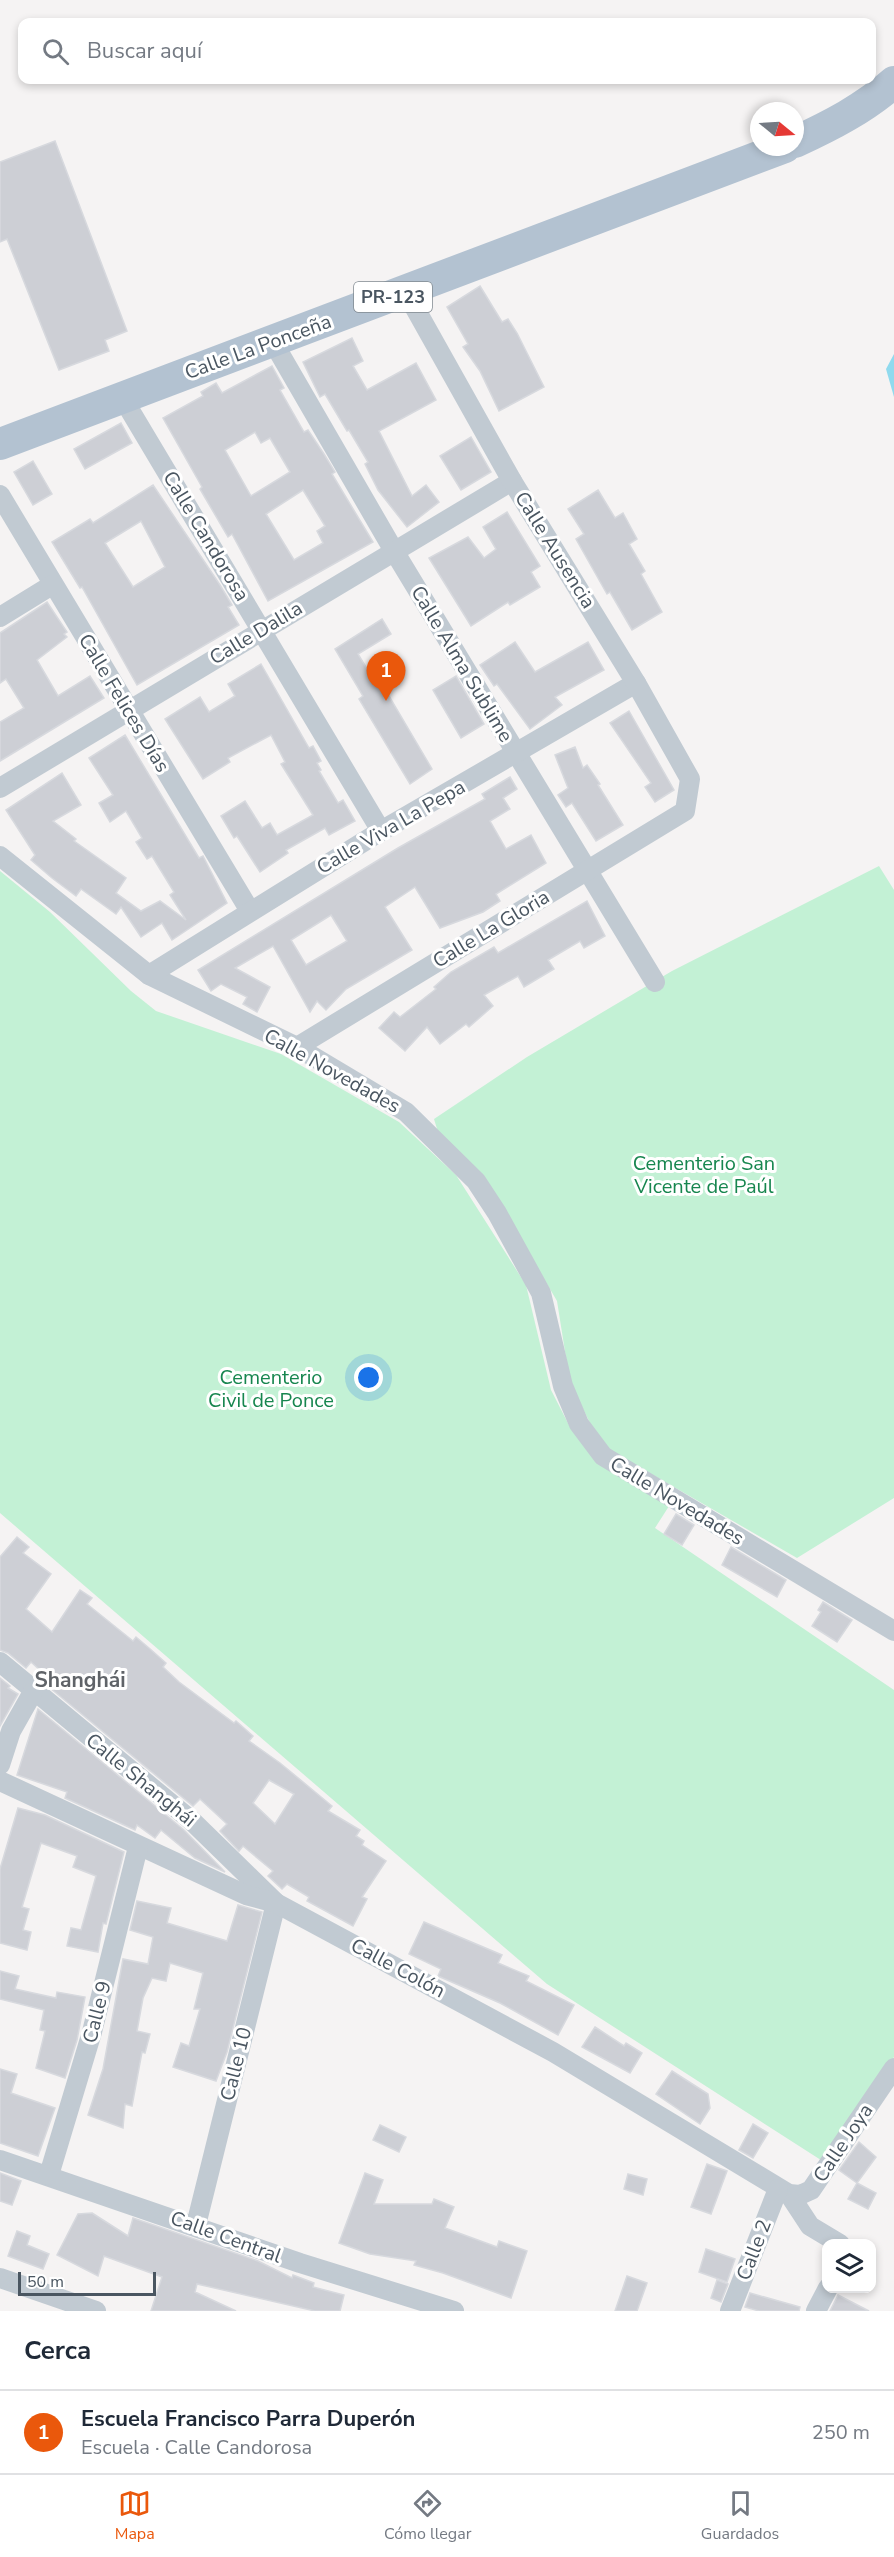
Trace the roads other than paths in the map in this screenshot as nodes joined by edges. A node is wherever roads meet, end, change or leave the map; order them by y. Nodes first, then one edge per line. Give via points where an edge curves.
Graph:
1 (894, 82) edge
2 (804, 138) edge
3 (761, 156) edge
4 (406, 292) junction
5 (273, 342) junction
6 (122, 397) junction
7 (0, 444) edge
8 (512, 481) junction
9 (0, 495) edge
10 (393, 551) junction
11 (52, 585) junction
12 (0, 617) edge
13 (262, 630) junction
14 (636, 683) junction
15 (128, 709) junction
16 (517, 753) junction
17 (0, 788) edge
18 (685, 811) joint
19 (381, 831) junction
20 (0, 856) edge
21 (589, 869) junction
22 (250, 911) junction
23 (149, 975) junction
24 (655, 982) dead end
25 (297, 1047) junction
26 (894, 1631) edge
27 (0, 1662) edge
28 (33, 1692) junction
29 (0, 1766) edge
30 (0, 1781) edge
31 (138, 1847) junction
32 (276, 1904) junction
33 (894, 2068) edge
34 (0, 2160) edge
35 (49, 2175) junction
36 (784, 2191) junction
37 (196, 2225) junction
38 (832, 2239) edge
39 (0, 2278) edge
40 (826, 2293) edge
41 (96, 2311) edge
42 (454, 2311) edge
43 (730, 2311) edge
44 (816, 2311) edge

1 - 2 main road via 829,127
3 - 4 main road, Calle La Ponceña / PR-123
4 - 5 main road, Calle La Ponceña / PR-123
4 - 8 street, Calle Ausencia
5 - 6 main road, Calle La Ponceña / PR-123
5 - 10 street, Calle Alma Sublime
6 - 7 main road, Calle La Ponceña / PR-123
6 - 13 street, Calle Candorosa
8 - 10 street, Calle Dalila
8 - 14 street, Calle Ausencia
9 - 11 street, Calle Felices Días
10 - 13 street, Calle Dalila
10 - 16 street, Calle Alma Sublime
11 - 12 street
11 - 15 street, Calle Felices Días
13 - 15 street, Calle Dalila
13 - 19 street, Calle Candorosa
14 - 16 street, Calle Viva La Pepa
14 - 18 street, Calle Ausencia via 690,778
15 - 17 street, Calle Dalila
15 - 22 street, Calle Felices Días
16 - 19 street, Calle Viva La Pepa
16 - 21 street, Calle Alma Sublime
18 - 21 street, Calle La Gloria
19 - 22 street, Calle Viva La Pepa
20 - 23 street, Calle Novedades
21 - 24 street, Calle Alma Sublime
21 - 25 street, Calle La Gloria
22 - 23 street, Calle Viva La Pepa
23 - 25 street, Calle Novedades
25 - 26 street, Calle Novedades via 406,1112 476,1181 541,1293 563,1386 579,1424 603,1456
27 - 28 street, Calle Shanghái
28 - 29 street via 11,1731
28 - 32 street, Calle Shanghái via 192,1821
30 - 31 street, Calle Colón
31 - 32 street, Calle Colón via 246,1895
31 - 35 street, Calle 9 via 92,2032
32 - 36 street, Calle Colón via 553,2052
32 - 37 street, Calle 10
33 - 36 street, Calle Joya via 811,2190 800,2195
34 - 35 street, Calle Central
35 - 37 street, Calle Central
36 - 38 street via 810,2226
36 - 43 street, Calle 2
37 - 42 street, Calle Central via 300,2263
39 - 41 street
40 - 44 street

